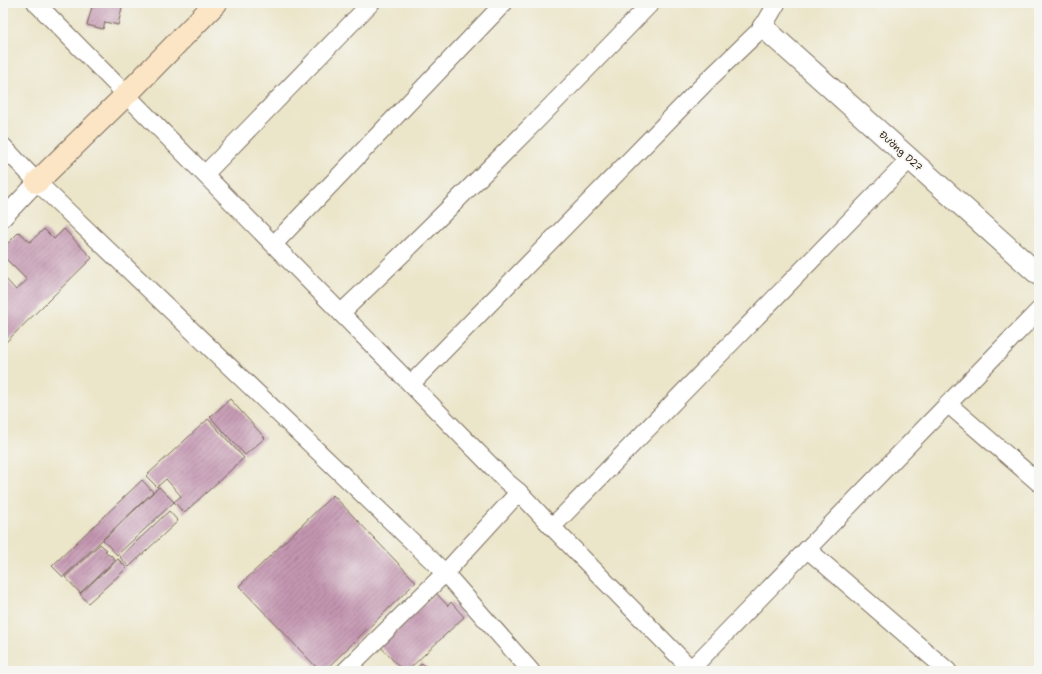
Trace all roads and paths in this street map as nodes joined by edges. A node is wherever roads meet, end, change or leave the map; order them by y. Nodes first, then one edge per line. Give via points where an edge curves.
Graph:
1 (36, 3) edge
2 (216, 3) edge
3 (371, 3) edge
4 (504, 3) edge
5 (651, 3) edge
6 (777, 3) edge
7 (763, 27) junction
8 (126, 95) junction
9 (3, 146) edge
10 (910, 159) junction
11 (205, 174) junction
12 (37, 182) junction
13 (3, 218) edge
14 (274, 244) junction
15 (1039, 275) edge
16 (1039, 310) edge
17 (341, 313) junction
18 (411, 384) junction
19 (948, 404) junction
20 (1039, 483) edge
21 (519, 492) junction
22 (552, 527) junction
23 (807, 549) junction
24 (445, 573) junction
25 (692, 670) edge
26 (345, 671) edge
27 (531, 671) edge
28 (948, 671) edge

1 - 8 street
2 - 8 main road
3 - 11 street
4 - 14 street
5 - 17 street via 443,214
6 - 7 street
7 - 10 street, Đường D27
7 - 18 street via 709,78
8 - 11 street
8 - 12 main road
9 - 12 street
10 - 15 street, Đường D27
10 - 22 street
11 - 14 street
12 - 13 street
12 - 24 street
14 - 17 street
16 - 19 street
17 - 18 street
18 - 21 street
19 - 20 street
19 - 23 street
21 - 22 street
21 - 24 street
22 - 25 street
23 - 25 street
23 - 28 street
24 - 26 street
24 - 27 street

